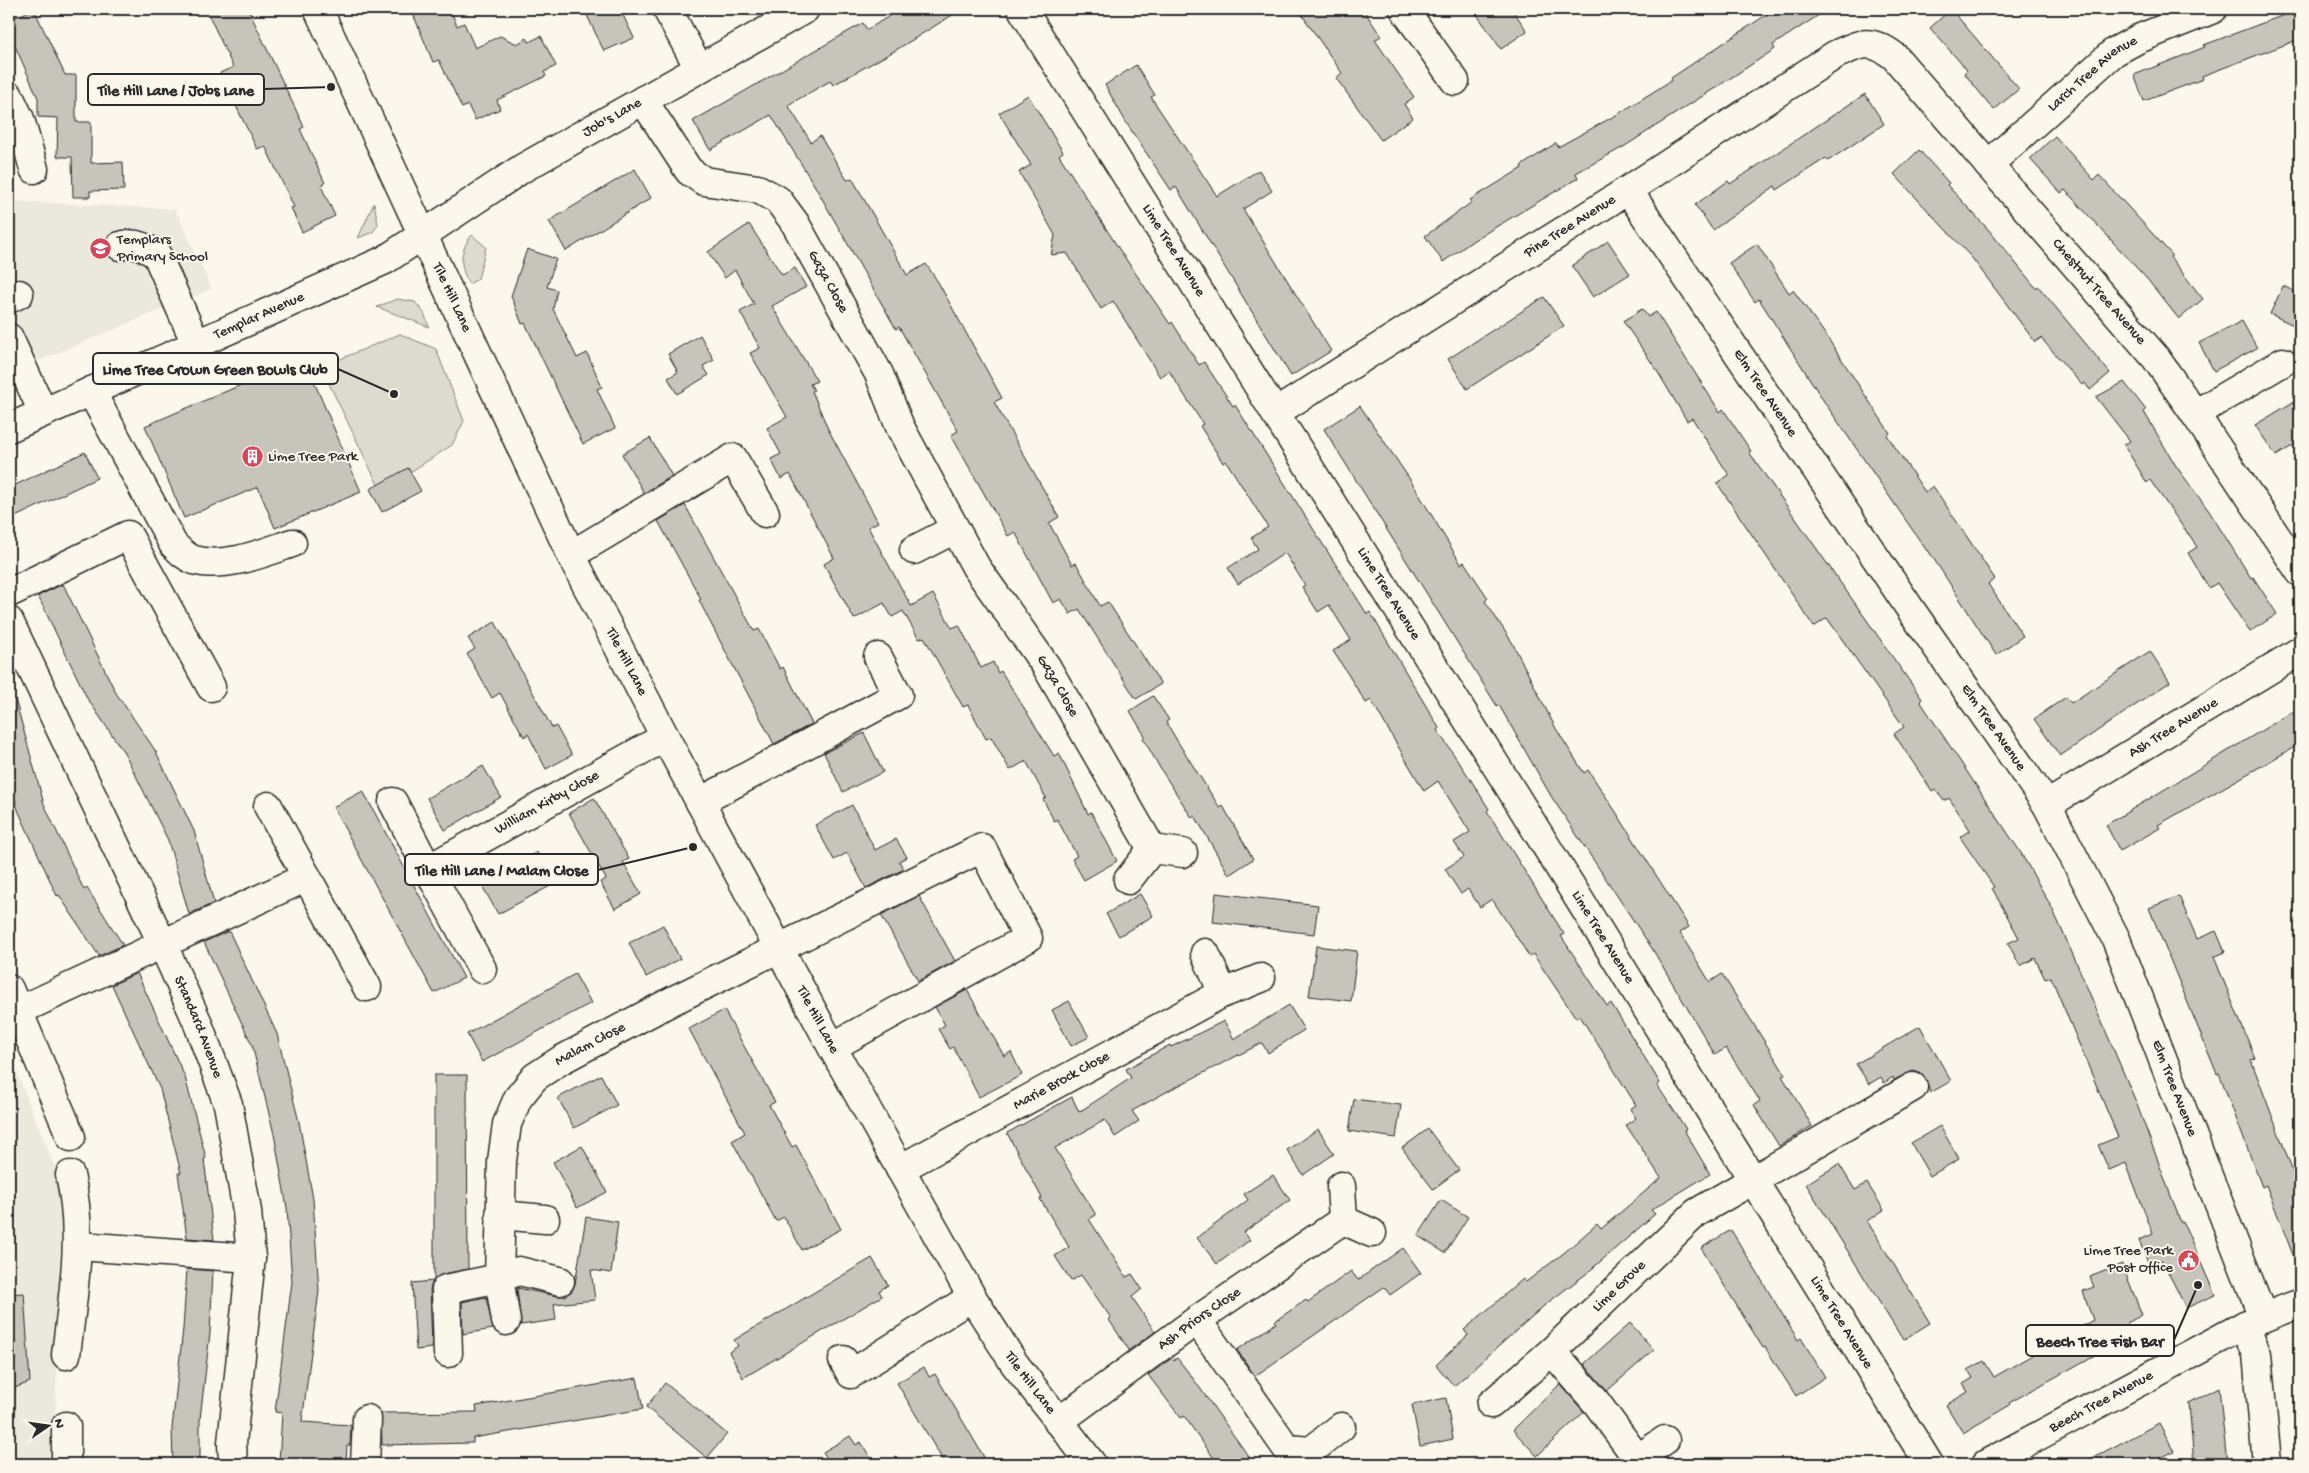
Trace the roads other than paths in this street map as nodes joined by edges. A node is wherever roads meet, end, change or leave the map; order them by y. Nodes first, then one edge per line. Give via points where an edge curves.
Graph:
1 (318, 9) edge
2 (667, 9) edge
3 (805, 9) edge
4 (1022, 9) edge
5 (1404, 9) edge
6 (2213, 9) edge
7 (1865, 43) joint
8 (699, 68) junction
9 (1455, 81) dead end
10 (9, 96) edge
11 (644, 100) junction
12 (1988, 165) junction
13 (34, 169) dead end
14 (1628, 190) junction
15 (423, 235) junction
16 (120, 246) dead end
17 (9, 338) edge
18 (196, 344) junction
19 (2283, 362) dead end
20 (91, 391) junction
21 (42, 412) junction
22 (1275, 413) junction
23 (2195, 414) junction
24 (9, 428) edge
25 (765, 514) dead end
26 (955, 529) junction
27 (292, 543) dead end
28 (914, 550) dead end
29 (571, 555) junction
30 (2300, 572) edge
31 (9, 593) edge
32 (9, 621) edge
33 (2300, 651) edge
34 (878, 657) dead end
35 (211, 687) dead end
36 (665, 737) junction
37 (393, 802) dead end
38 (700, 802) junction
39 (2047, 805) junction
40 (268, 806) dead end
41 (1152, 849) junction
42 (1183, 853) dead end
43 (428, 869) junction
44 (307, 877) junction
45 (1128, 880) dead end
46 (164, 945) junction
47 (780, 948) junction
48 (1205, 952) dead end
49 (482, 969) dead end
50 (1261, 978) dead end
51 (367, 987) dead end
52 (1223, 993) junction
53 (13, 1000) edge
54 (832, 1048) junction
55 (1913, 1087) dead end
56 (71, 1137) dead end
57 (900, 1169) junction
58 (70, 1175) dead end
59 (1754, 1179) junction
60 (1341, 1186) dead end
61 (500, 1215) junction
62 (545, 1219) dead end
63 (1343, 1220) junction
64 (1372, 1233) dead end
65 (78, 1246) junction
66 (251, 1258) junction
67 (499, 1278) junction
68 (560, 1281) dead end
69 (972, 1297) junction
70 (2300, 1303) edge
71 (1197, 1320) junction
72 (506, 1321) dead end
73 (2254, 1321) junction
74 (1552, 1351) junction
75 (448, 1353) dead end
76 (66, 1355) dead end
77 (843, 1360) dead end
78 (1491, 1404) dead end
79 (367, 1419) dead end
80 (1058, 1422) junction
81 (66, 1426) dead end
82 (1341, 1427) dead end
83 (1665, 1440) dead end
84 (1633, 1461) edge
85 (66, 1464) edge
86 (233, 1464) edge
87 (365, 1464) edge
88 (1092, 1464) edge
89 (1929, 1464) edge
90 (1986, 1464) edge
91 (2266, 1464) edge

1 - 15 street, Tile Hill Lane
2 - 8 street
3 - 8 street, Job's Lane
4 - 22 street, Lime Tree Avenue
5 - 9 street
6 - 12 street, Larch Tree Avenue via 2138,39 2109,55
7 - 12 street, Chestnut Tree Avenue via 1881,46 1895,57
7 - 14 street, Pine Tree Avenue via 1834,55
8 - 11 street, Job's Lane
10 - 13 street via 20,119
11 - 15 street, Job's Lane via 523,168
11 - 26 street, Gaza Close via 689,171 704,182 758,189 778,200 795,223 879,374 900,427
12 - 23 street, Chestnut Tree Avenue via 2155,357
14 - 22 street, Pine Tree Avenue
14 - 39 street, Elm Tree Avenue via 1911,610
15 - 18 street, Templar Avenue via 362,272
15 - 29 street, Tile Hill Lane
16 - 18 street via 127,243 148,248 156,255
17 - 21 street
18 - 20 street, Templar Avenue
19 - 23 street
20 - 21 street, Templar Avenue
20 - 27 street via 173,544 184,556 194,560 230,561
21 - 24 street, Templar Avenue
22 - 59 street, Lime Tree Avenue
23 - 30 street, Chestnut Tree Avenue
25 - 29 street via 733,458
26 - 28 street
26 - 41 street, Gaza Close via 976,567 1046,666
29 - 36 street, Tile Hill Lane
31 - 35 street via 128,535
32 - 46 street, Standard Avenue
33 - 39 street, Ash Tree Avenue
34 - 38 street via 898,695
36 - 38 street, Tile Hill Lane
36 - 43 street, William Kirby Close
37 - 43 street
38 - 47 street, Tile Hill Lane
39 - 73 street, Elm Tree Avenue via 2116,939
40 - 44 street
41 - 42 street
41 - 45 street
43 - 49 street
44 - 46 street
44 - 51 street
46 - 53 street
46 - 66 street, Standard Avenue via 228,1104 247,1211
47 - 54 street, Tile Hill Lane
47 - 54 street, Malam Close via 982,848 1028,938
47 - 61 street, Malam Close via 561,1060 535,1077 518,1098 507,1124
48 - 52 street
50 - 52 street, Marie Brock Close
52 - 57 street, Marie Brock Close
53 - 56 street
54 - 57 street, Tile Hill Lane
55 - 59 street
57 - 69 street, Tile Hill Lane
58 - 65 street via 77,1204
59 - 74 street, Lime Grove via 1696,1213
59 - 89 street, Lime Tree Avenue
60 - 63 street
61 - 62 street
61 - 67 street, Malam Close
63 - 64 street
63 - 71 street, Ash Priors Close
65 - 66 street
65 - 76 street
66 - 86 street, Standard Avenue via 232,1443
67 - 68 street via 519,1271
67 - 72 street, Malam Close
67 - 75 street via 446,1289
69 - 77 street via 851,1374
69 - 80 street, Tile Hill Lane via 1014,1364
70 - 73 street, Beech Tree Avenue
71 - 80 street, Ash Priors Close
71 - 82 street via 1287,1449 1311,1451
73 - 90 street, Beech Tree Avenue
73 - 91 street, Elm Tree Avenue
74 - 78 street, Lime Grove
74 - 84 street via 1596,1402
79 - 87 street
80 - 88 street, Tile Hill Lane
81 - 85 street
83 - 84 street

